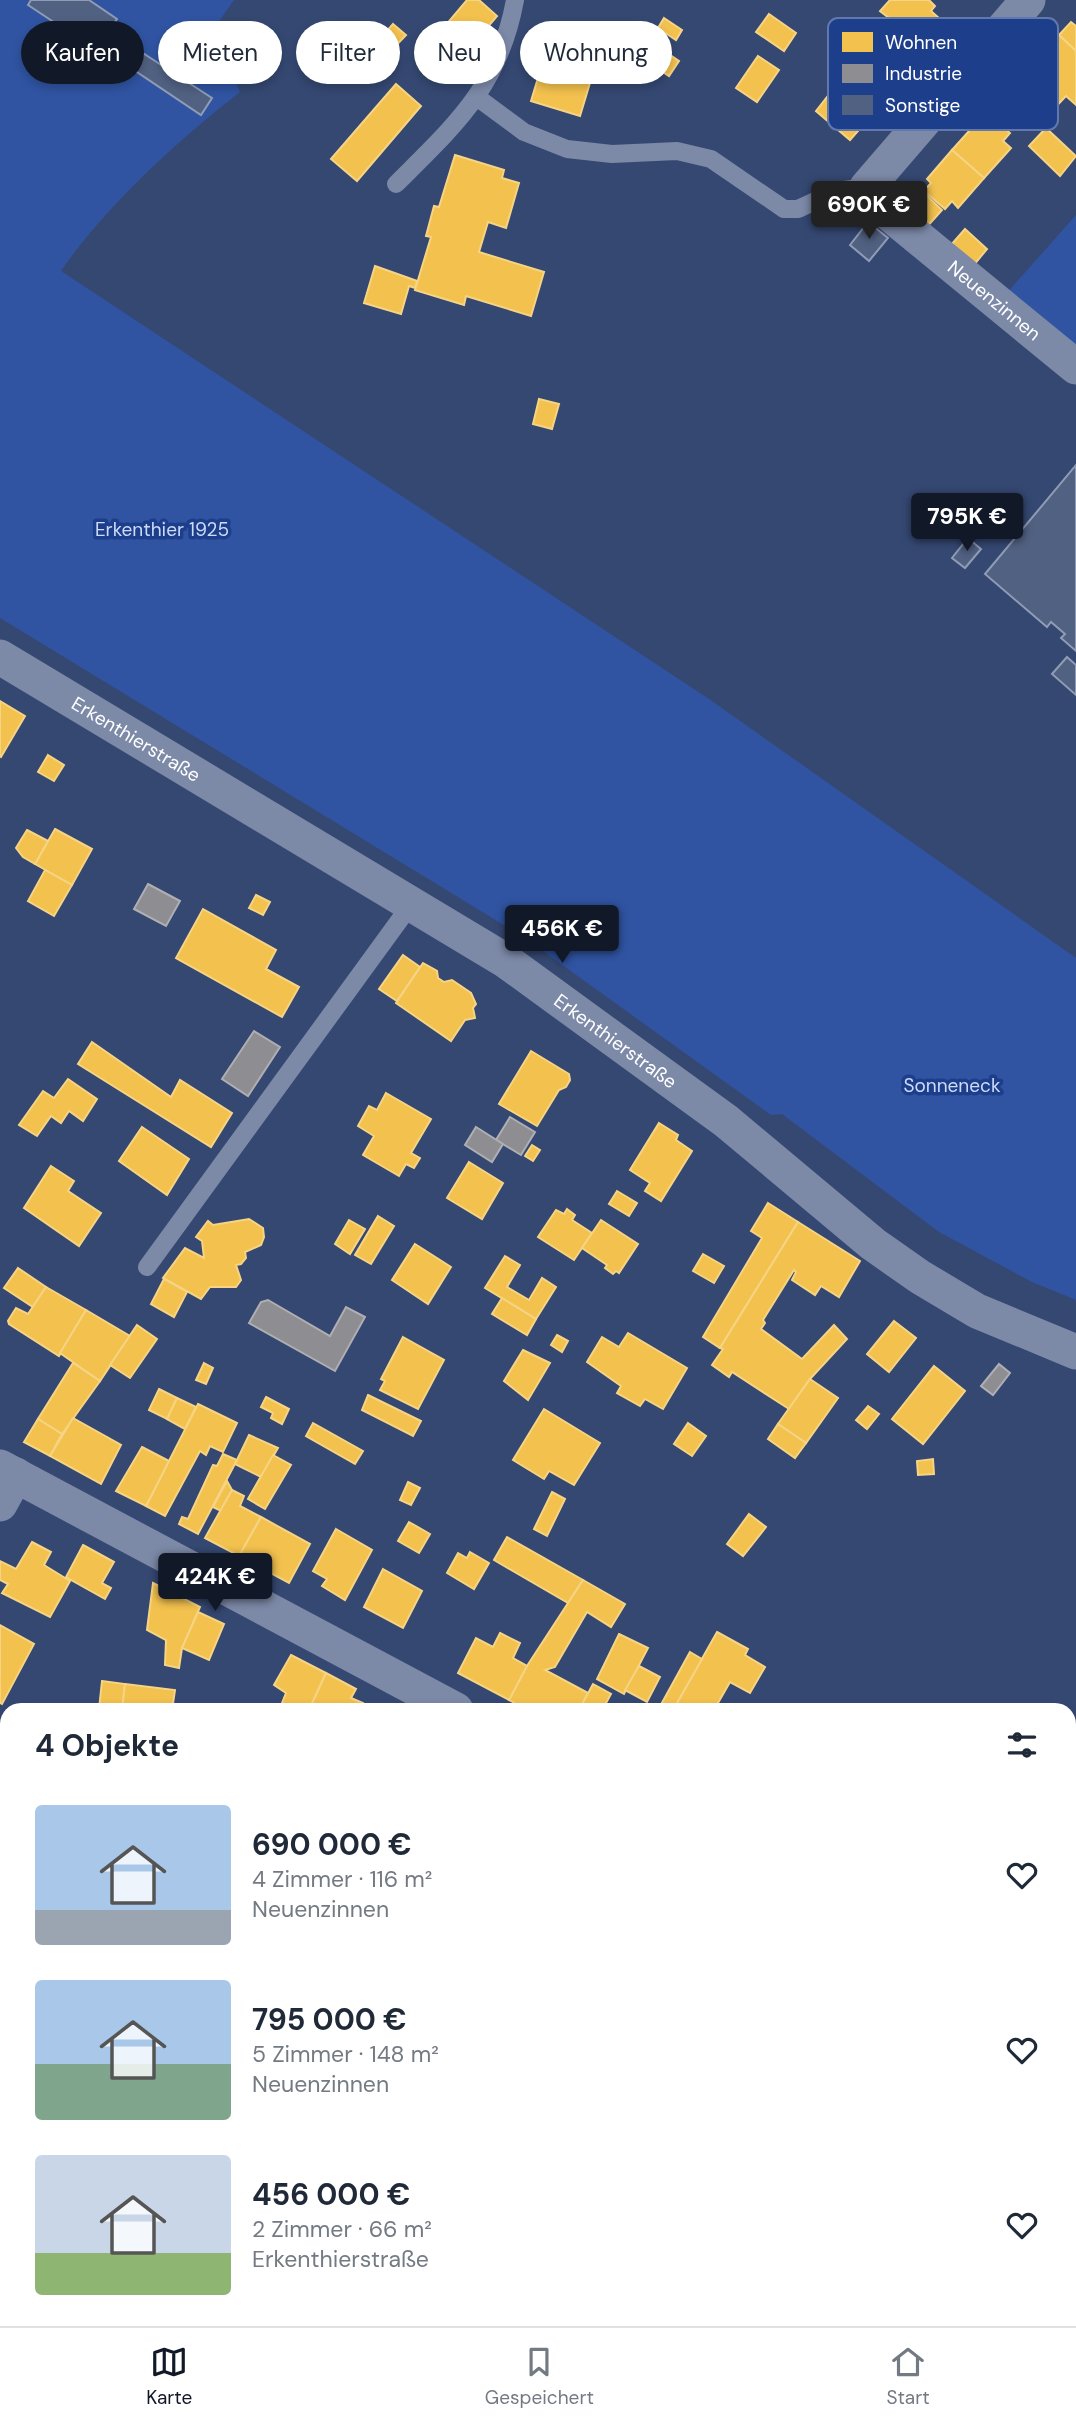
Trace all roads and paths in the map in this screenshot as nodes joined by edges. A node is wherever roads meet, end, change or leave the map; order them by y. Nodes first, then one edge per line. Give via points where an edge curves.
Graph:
1 (515, 0) edge
2 (1028, 0) edge
3 (1012, 18) edge
4 (478, 98) junction
5 (914, 130) edge
6 (397, 184) dead end
7 (867, 187) junction
8 (1076, 367) edge
9 (0, 657) edge
10 (412, 903) junction
11 (147, 1267) dead end
12 (1076, 1352) edge
13 (5, 1482) edge
14 (442, 1703) edge

1 - 4 lane via 509,33
2 - 3 street
4 - 6 lane
4 - 7 lane via 524,132 567,149 592,153 677,151 711,159 783,209 798,209 837,191
5 - 7 street
7 - 8 street, Neuenzinnen via 881,207
9 - 10 street, Erkenthierstraße
10 - 11 lane
10 - 12 street, Erkenthierstraße via 567,1003 726,1121 873,1244 920,1277 977,1311
13 - 14 street

